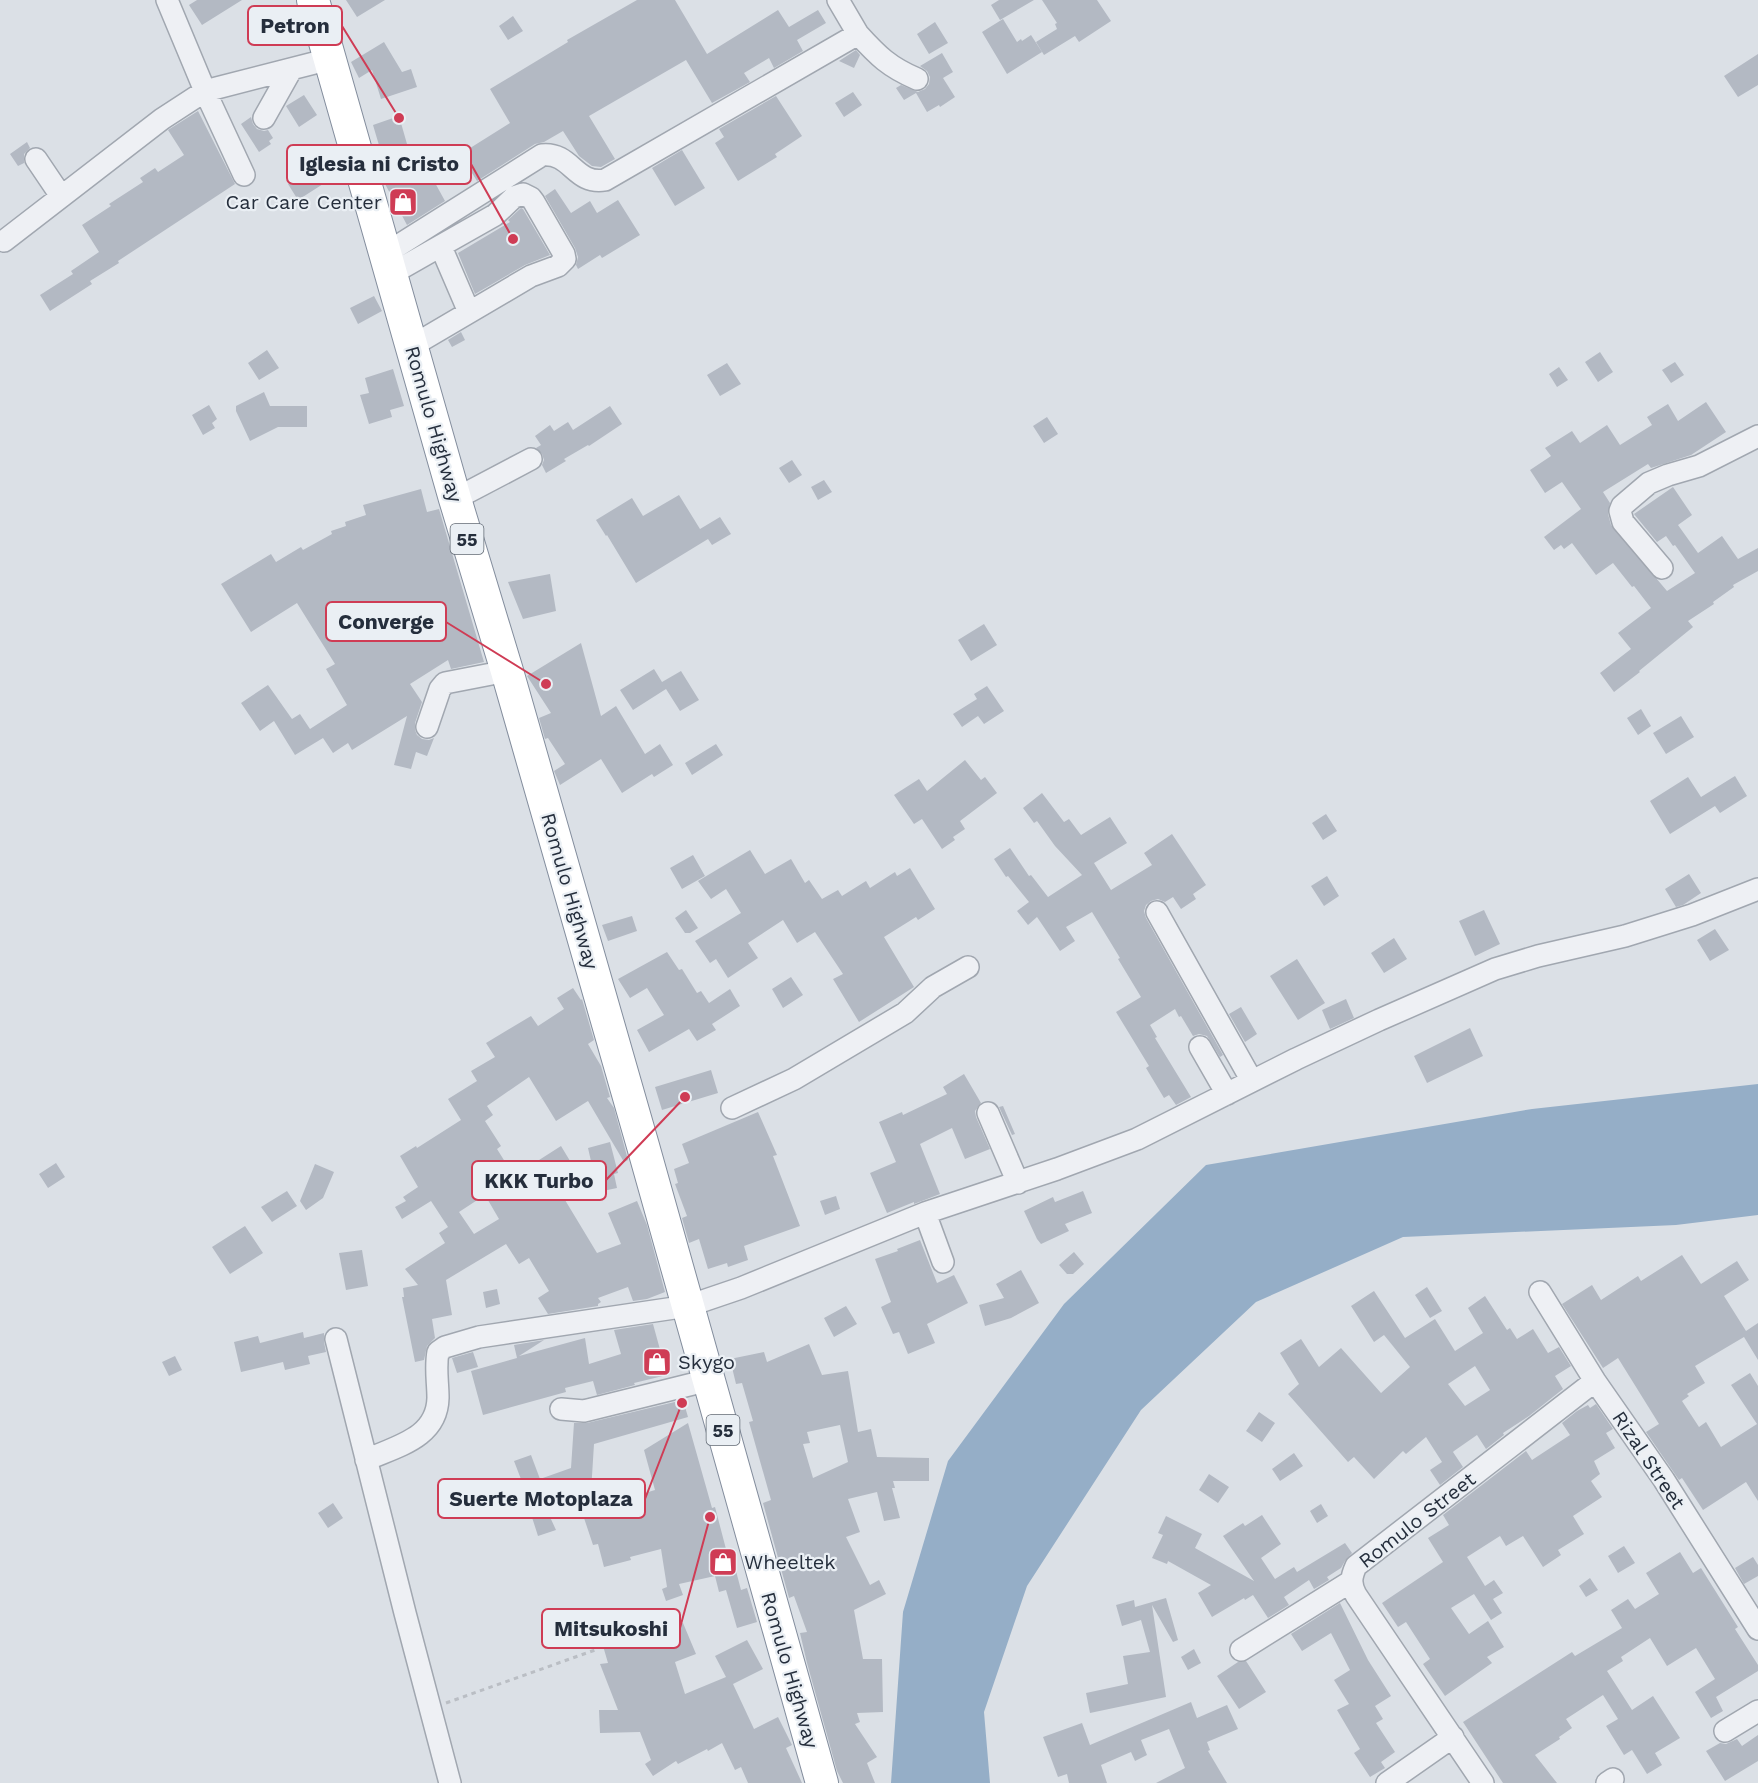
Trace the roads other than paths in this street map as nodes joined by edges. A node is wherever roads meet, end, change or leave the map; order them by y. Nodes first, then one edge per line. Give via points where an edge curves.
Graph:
1 (168, 0) edge
2 (313, 0) edge
3 (838, 0) edge
4 (858, 34) junction
5 (330, 59) junction
6 (291, 70) junction
7 (917, 79) dead end
8 (206, 91) junction
9 (264, 118) dead end
10 (36, 159) dead end
11 (244, 175) dead end
12 (61, 196) junction
13 (4, 241) dead end
14 (441, 247) junction
15 (388, 264) junction
16 (469, 312) junction
17 (412, 346) junction
18 (1758, 436) edge
19 (531, 459) dead end
20 (455, 499) junction
21 (1662, 568) dead end
22 (507, 671) junction
23 (427, 727) dead end
24 (1758, 889) edge
25 (1157, 912) dead end
26 (968, 967) dead end
27 (1200, 1047) dead end
28 (1252, 1081) junction
29 (1227, 1094) junction
30 (732, 1108) dead end
31 (988, 1113) dead end
32 (1018, 1183) junction
33 (925, 1213) junction
34 (943, 1262) dead end
35 (1540, 1292) dead end
36 (688, 1306) junction
37 (336, 1339) dead end
38 (709, 1380) junction
39 (1595, 1381) junction
40 (561, 1409) dead end
41 (366, 1460) junction
42 (1350, 1582) junction
43 (1758, 1629) edge
44 (1241, 1650) dead end
45 (1758, 1712) edge
46 (1725, 1731) dead end
47 (1453, 1737) junction
48 (450, 1783) edge
49 (822, 1783) edge
50 (1388, 1783) edge
51 (1483, 1783) edge

1 - 8 street
2 - 5 highway, Romulo Highway / 55
3 - 4 street
4 - 7 street via 887,64
4 - 15 street via 605,180 589,180 558,156 542,155
5 - 6 street
5 - 15 highway, Romulo Highway / 55
6 - 8 street
6 - 9 street
8 - 11 street
8 - 12 street via 162,119
10 - 12 street
12 - 13 street
14 - 15 street
14 - 16 street
14 - 16 street via 495,215 514,197 523,195 534,202 564,254 565,259 558,266 531,276
15 - 17 highway, Romulo Highway / 55
16 - 17 street
17 - 20 highway, Romulo Highway / 55
18 - 21 street via 1699,466 1649,483 1622,506 1623,522
19 - 20 street
20 - 22 highway, Romulo Highway / 55
22 - 23 street via 445,683
22 - 36 highway, Romulo Highway / 55
24 - 28 street via 1625,936 1495,969
25 - 28 street
26 - 30 street via 933,987 905,1013 794,1078
27 - 29 street
28 - 29 street
29 - 32 street via 1137,1139
31 - 32 street
32 - 33 street
33 - 34 street
33 - 36 street
35 - 39 street, Rizal Street
36 - 38 highway, Romulo Highway / 55
36 - 41 street via 479,1337 445,1347 438,1352 435,1365 438,1400 430,1426 416,1437
37 - 41 street
38 - 40 street via 584,1411
38 - 49 highway, Romulo Highway / 55
39 - 42 street, Romulo Street via 1356,1566
39 - 43 street, Rizal Street via 1664,1480
41 - 48 street
42 - 44 street
42 - 47 street, Romulo Street
45 - 46 street
47 - 50 street
47 - 51 street, Romulo Street

